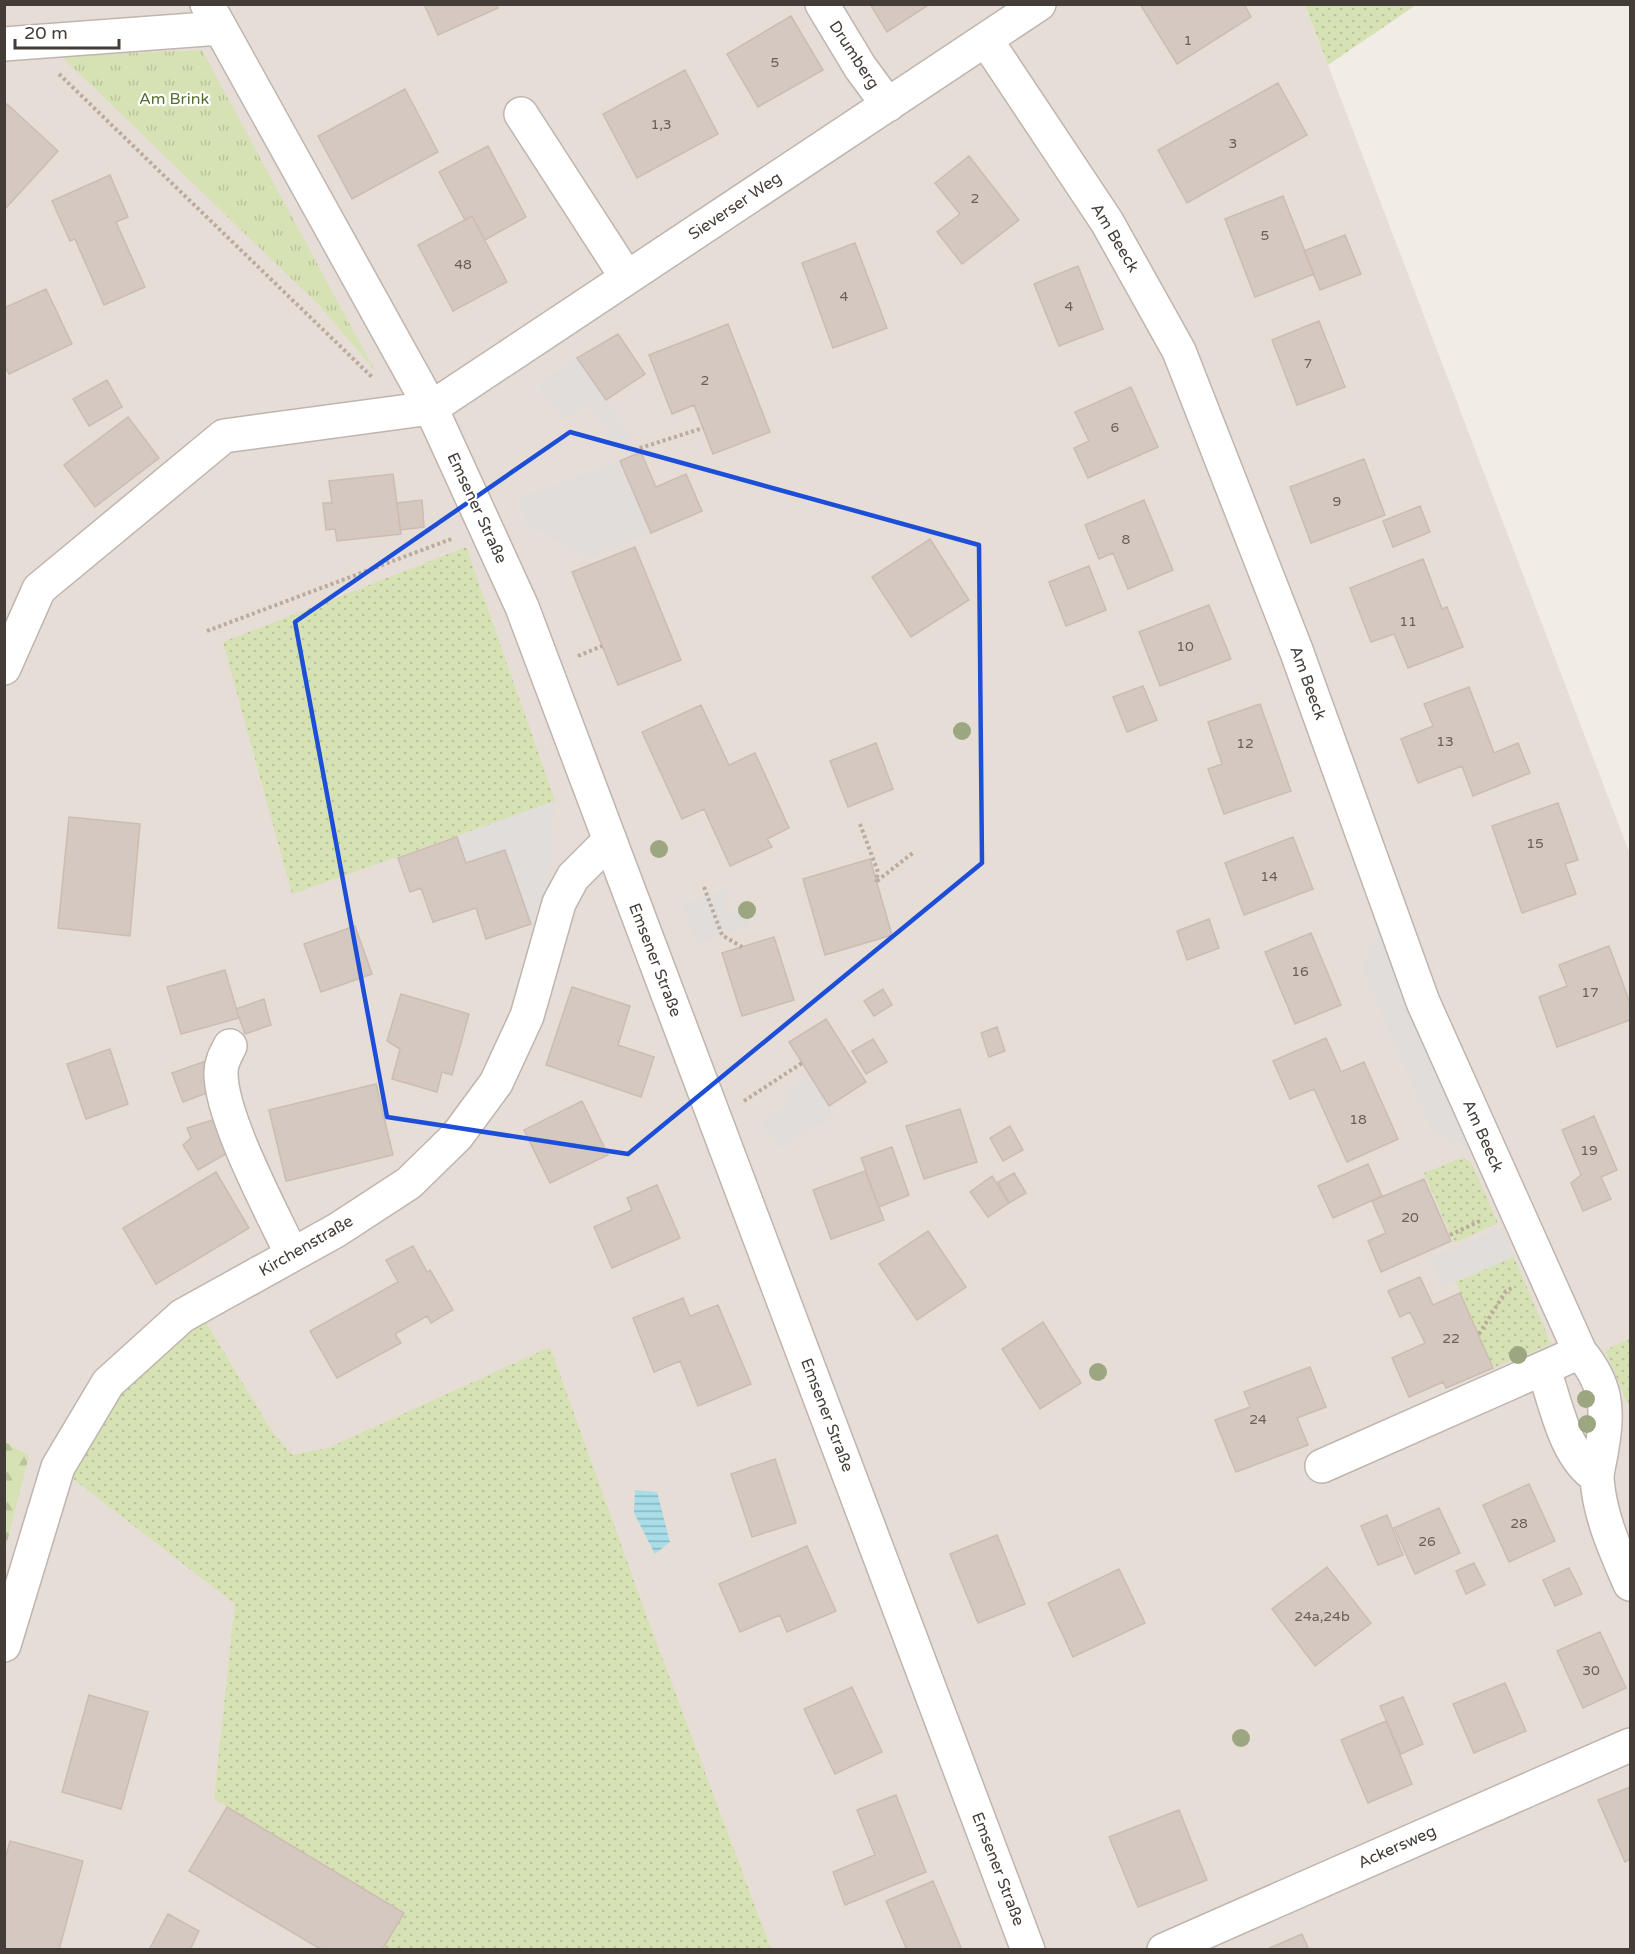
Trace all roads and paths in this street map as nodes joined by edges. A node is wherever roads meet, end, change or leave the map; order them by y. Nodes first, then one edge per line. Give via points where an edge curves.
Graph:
1 (822, 4) edge
2 (1039, 4) edge
3 (213, 16) edge
4 (986, 40) junction
5 (15, 43) edge
6 (888, 105) junction
7 (521, 114) dead end
8 (627, 278) junction
9 (379, 384) dead end
10 (431, 408) junction
11 (703, 428) dead end
12 (634, 450) dead end
13 (486, 526) junction
14 (207, 631) dead end
15 (4, 668) edge
16 (860, 824) dead end
17 (610, 840) junction
18 (914, 852) dead end
19 (704, 887) dead end
20 (742, 947) dead end
21 (230, 1046) dead end
22 (802, 1063) dead end
23 (715, 1119) junction
24 (292, 1255) junction
25 (1544, 1271) junction
26 (1479, 1334) dead end
27 (1580, 1352) junction
28 (1544, 1370) junction
29 (1322, 1466) dead end
30 (1597, 1477) junction
31 (1630, 1584) edge
32 (4, 1645) edge
33 (1630, 1745) edge
34 (1028, 1950) edge
35 (1164, 1950) edge

1 - 6 street, Drumberg
2 - 4 street, Sieverser Weg
3 - 5 street
3 - 10 street, Emsener Straße
4 - 6 street, Sieverser Weg
4 - 25 street, Am Beeck via 1107,222 1179,351 1296,650 1424,1002
5 - 9 path
6 - 8 street, Sieverser Weg
7 - 8 street
8 - 10 street, Sieverser Weg
10 - 13 street, Emsener Straße
10 - 15 street via 224,436 39,589
11 - 12 path
13 - 14 path
13 - 17 street, Emsener Straße via 522,607
16 - 18 path via 878,872 876,882
17 - 23 street, Emsener Straße
17 - 24 street, Kirchenstraße via 573,877 559,903 528,1016 496,1083 457,1137 410,1183
19 - 20 path via 722,935
21 - 24 street via 221,1071 222,1092 239,1140
22 - 23 path
23 - 34 street, Emsener Straße
24 - 32 street, Kirchenstraße via 182,1317 108,1383 58,1467
25 - 26 path via 1506,1291
25 - 27 street, Am Beeck
27 - 28 street
27 - 30 street, Am Beeck via 1601,1384 1607,1409
28 - 29 street
28 - 30 street via 1576,1455 1585,1470
30 - 31 street, Am Beeck via 1606,1530
33 - 35 street, Ackersweg

